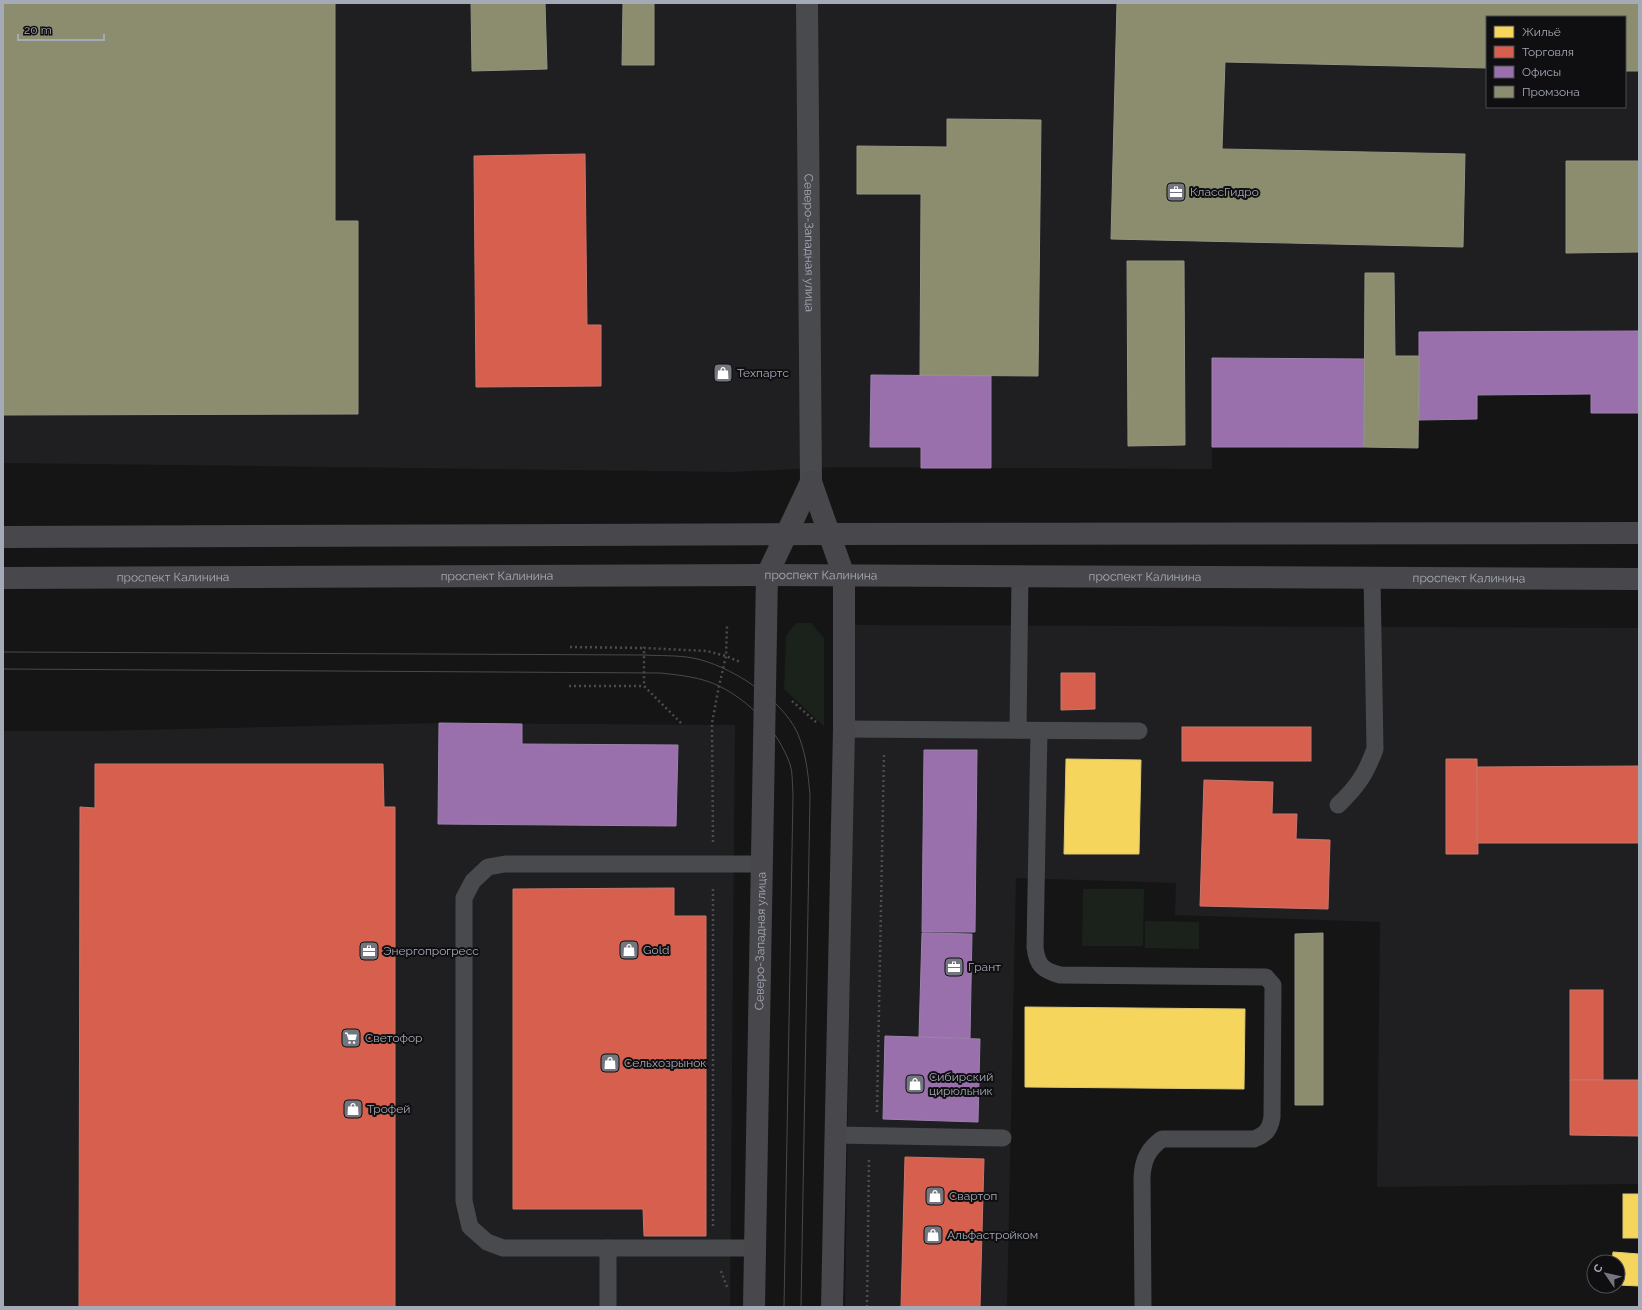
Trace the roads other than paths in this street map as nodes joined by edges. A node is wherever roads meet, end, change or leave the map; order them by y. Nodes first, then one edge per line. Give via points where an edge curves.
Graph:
1 (807, 3) edge
2 (811, 482) junction
3 (1639, 533) edge
4 (786, 534) junction
5 (829, 534) junction
6 (3, 537) edge
7 (767, 575) junction
8 (844, 576) junction
9 (1020, 577) junction
10 (3, 578) edge
11 (1372, 578) junction
12 (1639, 579) edge
13 (844, 729) junction
14 (1018, 730) junction
15 (1039, 730) junction
16 (1139, 731) dead end
17 (1338, 805) dead end
18 (762, 864) junction
19 (836, 1135) junction
20 (1003, 1138) dead end
21 (608, 1248) junction
22 (755, 1248) junction
23 (608, 1307) edge
24 (754, 1307) edge
25 (832, 1307) edge
26 (1143, 1307) edge

1 - 2 street, Северо-Западная улица
2 - 4 main road
2 - 5 main road
3 - 5 main road
4 - 5 main road
4 - 6 main road
4 - 7 main road
5 - 8 main road
7 - 8 main road, проспект Калинина
7 - 10 main road, проспект Калинина
7 - 18 main road, Северо-Западная улица
8 - 9 main road, проспект Калинина
8 - 13 main road
9 - 11 main road, проспект Калинина
9 - 14 lane
11 - 12 main road, проспект Калинина
11 - 17 lane via 1375,749 1359,783
13 - 14 lane
13 - 19 main road
14 - 15 lane
15 - 16 lane
15 - 26 lane via 1035,947 1036,958 1041,966 1060,975 1266,977 1273,985 1272,1117 1267,1132 1254,1139 1162,1139 1147,1154 1142,1165
18 - 21 lane via 505,864 488,868 473,881 464,898 464,1201 470,1227 487,1242 503,1248
18 - 22 main road, Северо-Западная улица
19 - 20 lane
19 - 25 main road
21 - 22 lane
21 - 23 lane
22 - 24 main road, Северо-Западная улица

